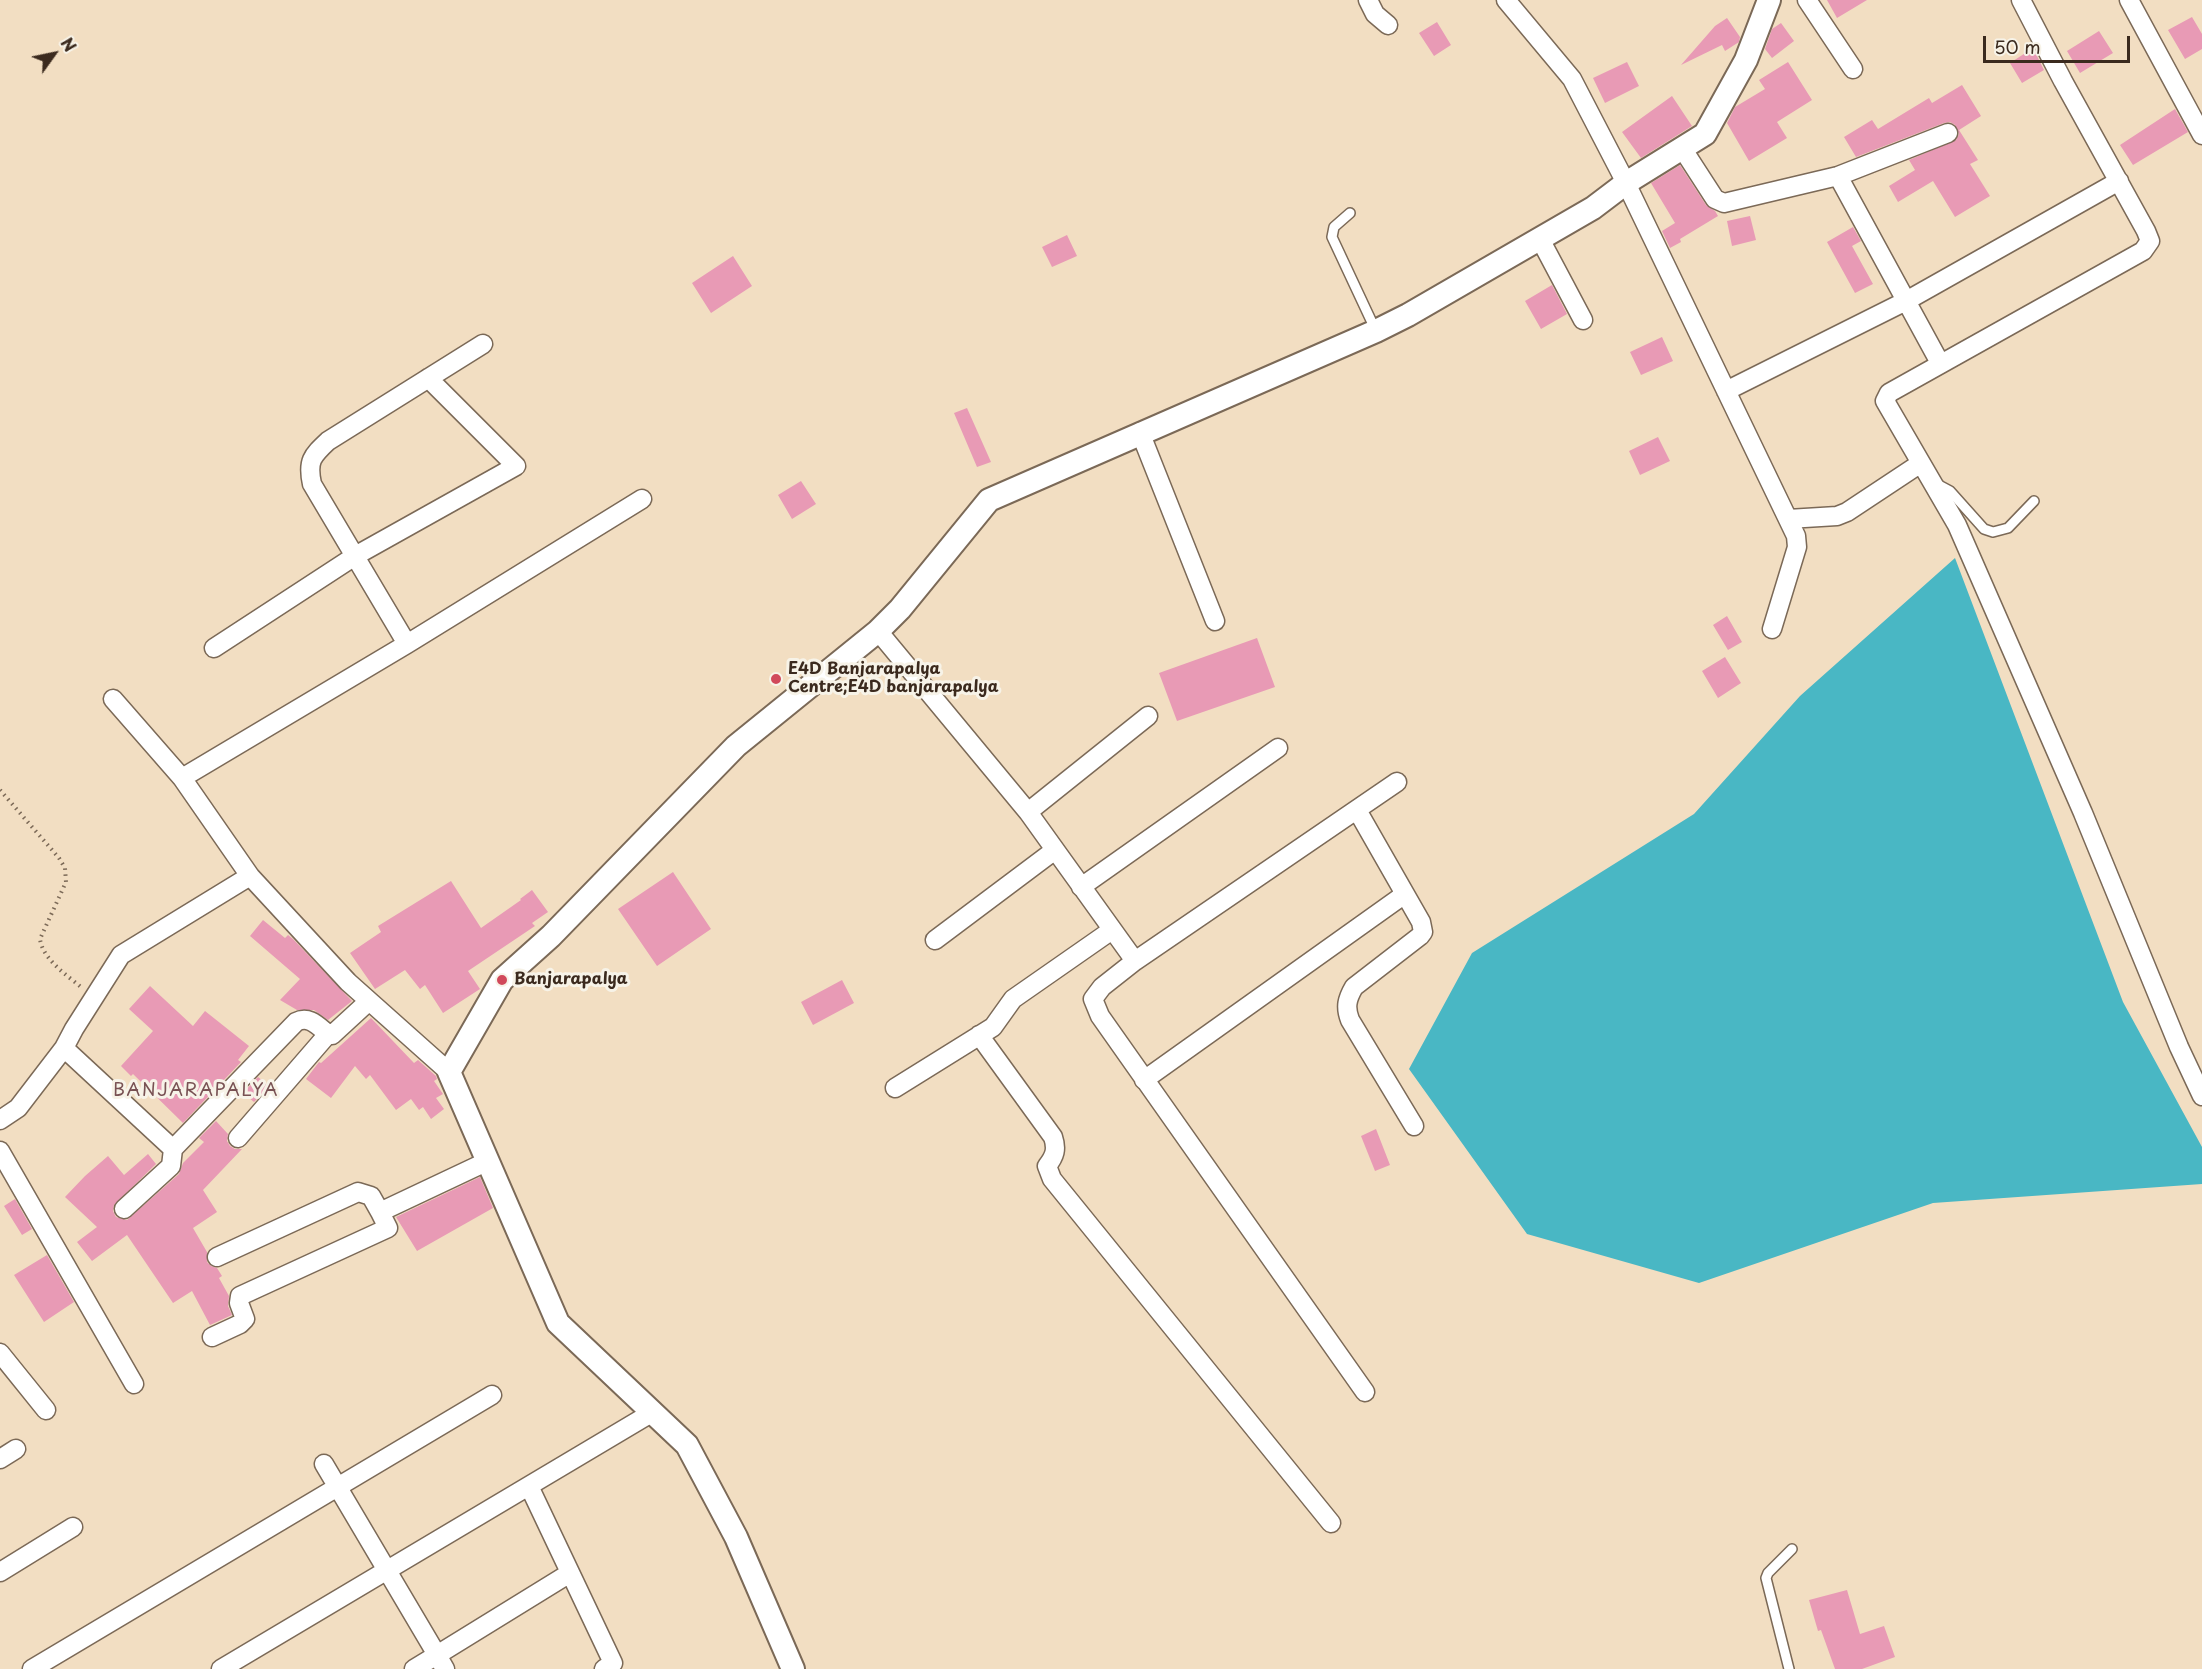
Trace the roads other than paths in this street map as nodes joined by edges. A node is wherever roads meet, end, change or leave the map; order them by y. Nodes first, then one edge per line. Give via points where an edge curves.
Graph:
1 (1368, 0) edge
2 (1506, 0) edge
3 (1769, 0) edge
4 (1807, 0) edge
5 (2021, 0) edge
6 (2129, 0) edge
7 (1388, 25) dead end
8 (1853, 69) dead end
9 (1948, 133) dead end
10 (2202, 135) edge
11 (1682, 148) junction
12 (1838, 176) junction
13 (2119, 181) junction
14 (1626, 183) junction
15 (1350, 213) dead end
16 (1540, 239) junction
17 (1906, 301) junction
18 (1583, 321) dead end
19 (1376, 331) junction
20 (483, 344) dead end
21 (1940, 363) junction
22 (428, 378) junction
23 (1726, 391) junction
24 (1140, 432) junction
25 (1921, 463) junction
26 (1932, 481) junction
27 (642, 499) dead end
28 (2034, 501) dead end
29 (1788, 519) junction
30 (355, 556) junction
31 (1215, 621) dead end
32 (1772, 628) dead end
33 (878, 632) junction
34 (407, 644) junction
35 (213, 648) dead end
36 (113, 699) dead end
37 (1148, 716) dead end
38 (1278, 748) dead end
39 (182, 778) junction
40 (1397, 782) dead end
41 (1357, 810) junction
42 (1028, 812) junction
43 (1055, 850) junction
44 (250, 876) junction
45 (1081, 887) junction
46 (1406, 894) junction
47 (1112, 930) junction
48 (934, 940) dead end
49 (1135, 961) junction
50 (369, 1001) junction
51 (328, 1034) junction
52 (979, 1035) junction
53 (64, 1048) junction
54 (449, 1072) junction
55 (1144, 1080) junction
56 (895, 1088) dead end
57 (2202, 1096) edge
58 (0, 1120) edge
59 (1414, 1126) dead end
60 (238, 1138) dead end
61 (173, 1149) junction
62 (0, 1151) edge
63 (489, 1161) junction
64 (124, 1209) dead end
65 (380, 1212) junction
66 (217, 1257) dead end
67 (212, 1337) dead end
68 (0, 1353) edge
69 (134, 1384) dead end
70 (1365, 1392) dead end
71 (492, 1395) dead end
72 (46, 1410) dead end
73 (653, 1412) junction
74 (16, 1449) dead end
75 (0, 1459) edge
76 (324, 1464) dead end
77 (529, 1486) junction
78 (337, 1487) junction
79 (1331, 1523) dead end
80 (73, 1527) dead end
81 (1792, 1549) dead end
82 (387, 1570) junction
83 (0, 1572) edge
84 (570, 1573) junction
85 (441, 1662) edge
86 (32, 1669) edge
87 (221, 1669) edge
88 (414, 1669) edge
89 (604, 1669) edge
90 (793, 1669) edge
91 (1789, 1669) edge

1 - 7 street via 1375,14
2 - 14 street via 1572,79
3 - 11 street via 1746,60 1705,134
4 - 8 street
5 - 13 street
6 - 10 street
9 - 12 street
11 - 12 street via 1719,202
11 - 14 street
12 - 17 street
13 - 17 street
13 - 21 street via 2149,236 2144,251
14 - 16 street
14 - 23 street
15 - 19 lane via 1334,227 1332,237
16 - 18 street
16 - 19 street
17 - 21 street
17 - 23 street
19 - 24 street
20 - 22 street
21 - 25 street via 1889,393 1885,401
22 - 30 street via 328,441 315,454 309,469 312,484
22 - 30 street via 516,466
23 - 29 street
24 - 31 street
24 - 33 street via 989,500
25 - 26 street
25 - 29 street via 1848,512
26 - 28 lane via 1950,491 1984,529 1993,532 2008,528
26 - 57 street via 1966,544
27 - 34 street
29 - 32 street via 1797,547
30 - 34 street
30 - 35 street
33 - 42 street
33 - 54 street via 736,746 551,936 502,980
34 - 39 street
36 - 39 street
37 - 42 street
38 - 45 street
39 - 44 street
40 - 41 street
41 - 46 street
41 - 49 street
42 - 43 street
43 - 45 street
43 - 48 street
44 - 50 street
44 - 53 street via 121,955
45 - 47 street
46 - 55 street
46 - 59 street via 1423,932 1354,987 1346,1009
47 - 49 street
47 - 52 street via 1013,999 998,1023
49 - 55 street via 1093,999 1100,1016
50 - 51 street via 336,1034
50 - 54 street
51 - 60 street
51 - 61 street via 308,1019 296,1022
52 - 56 street
52 - 79 street via 1053,1137 1055,1156 1047,1166 1052,1179
53 - 58 street via 18,1107
53 - 61 street
54 - 63 street
55 - 70 street
61 - 64 street via 171,1166
62 - 69 street
63 - 65 street
63 - 73 street via 558,1323
65 - 66 street via 371,1196 358,1192
65 - 67 street via 388,1228 240,1296 245,1319
68 - 72 street
71 - 78 street
73 - 77 street
73 - 90 street via 687,1445 736,1538
74 - 75 street
76 - 78 street
77 - 82 street
77 - 84 street
78 - 82 street
78 - 86 street
80 - 83 street
81 - 91 lane via 1766,1578
82 - 85 street
82 - 87 street
84 - 85 street
84 - 89 street via 613,1663
85 - 88 street

